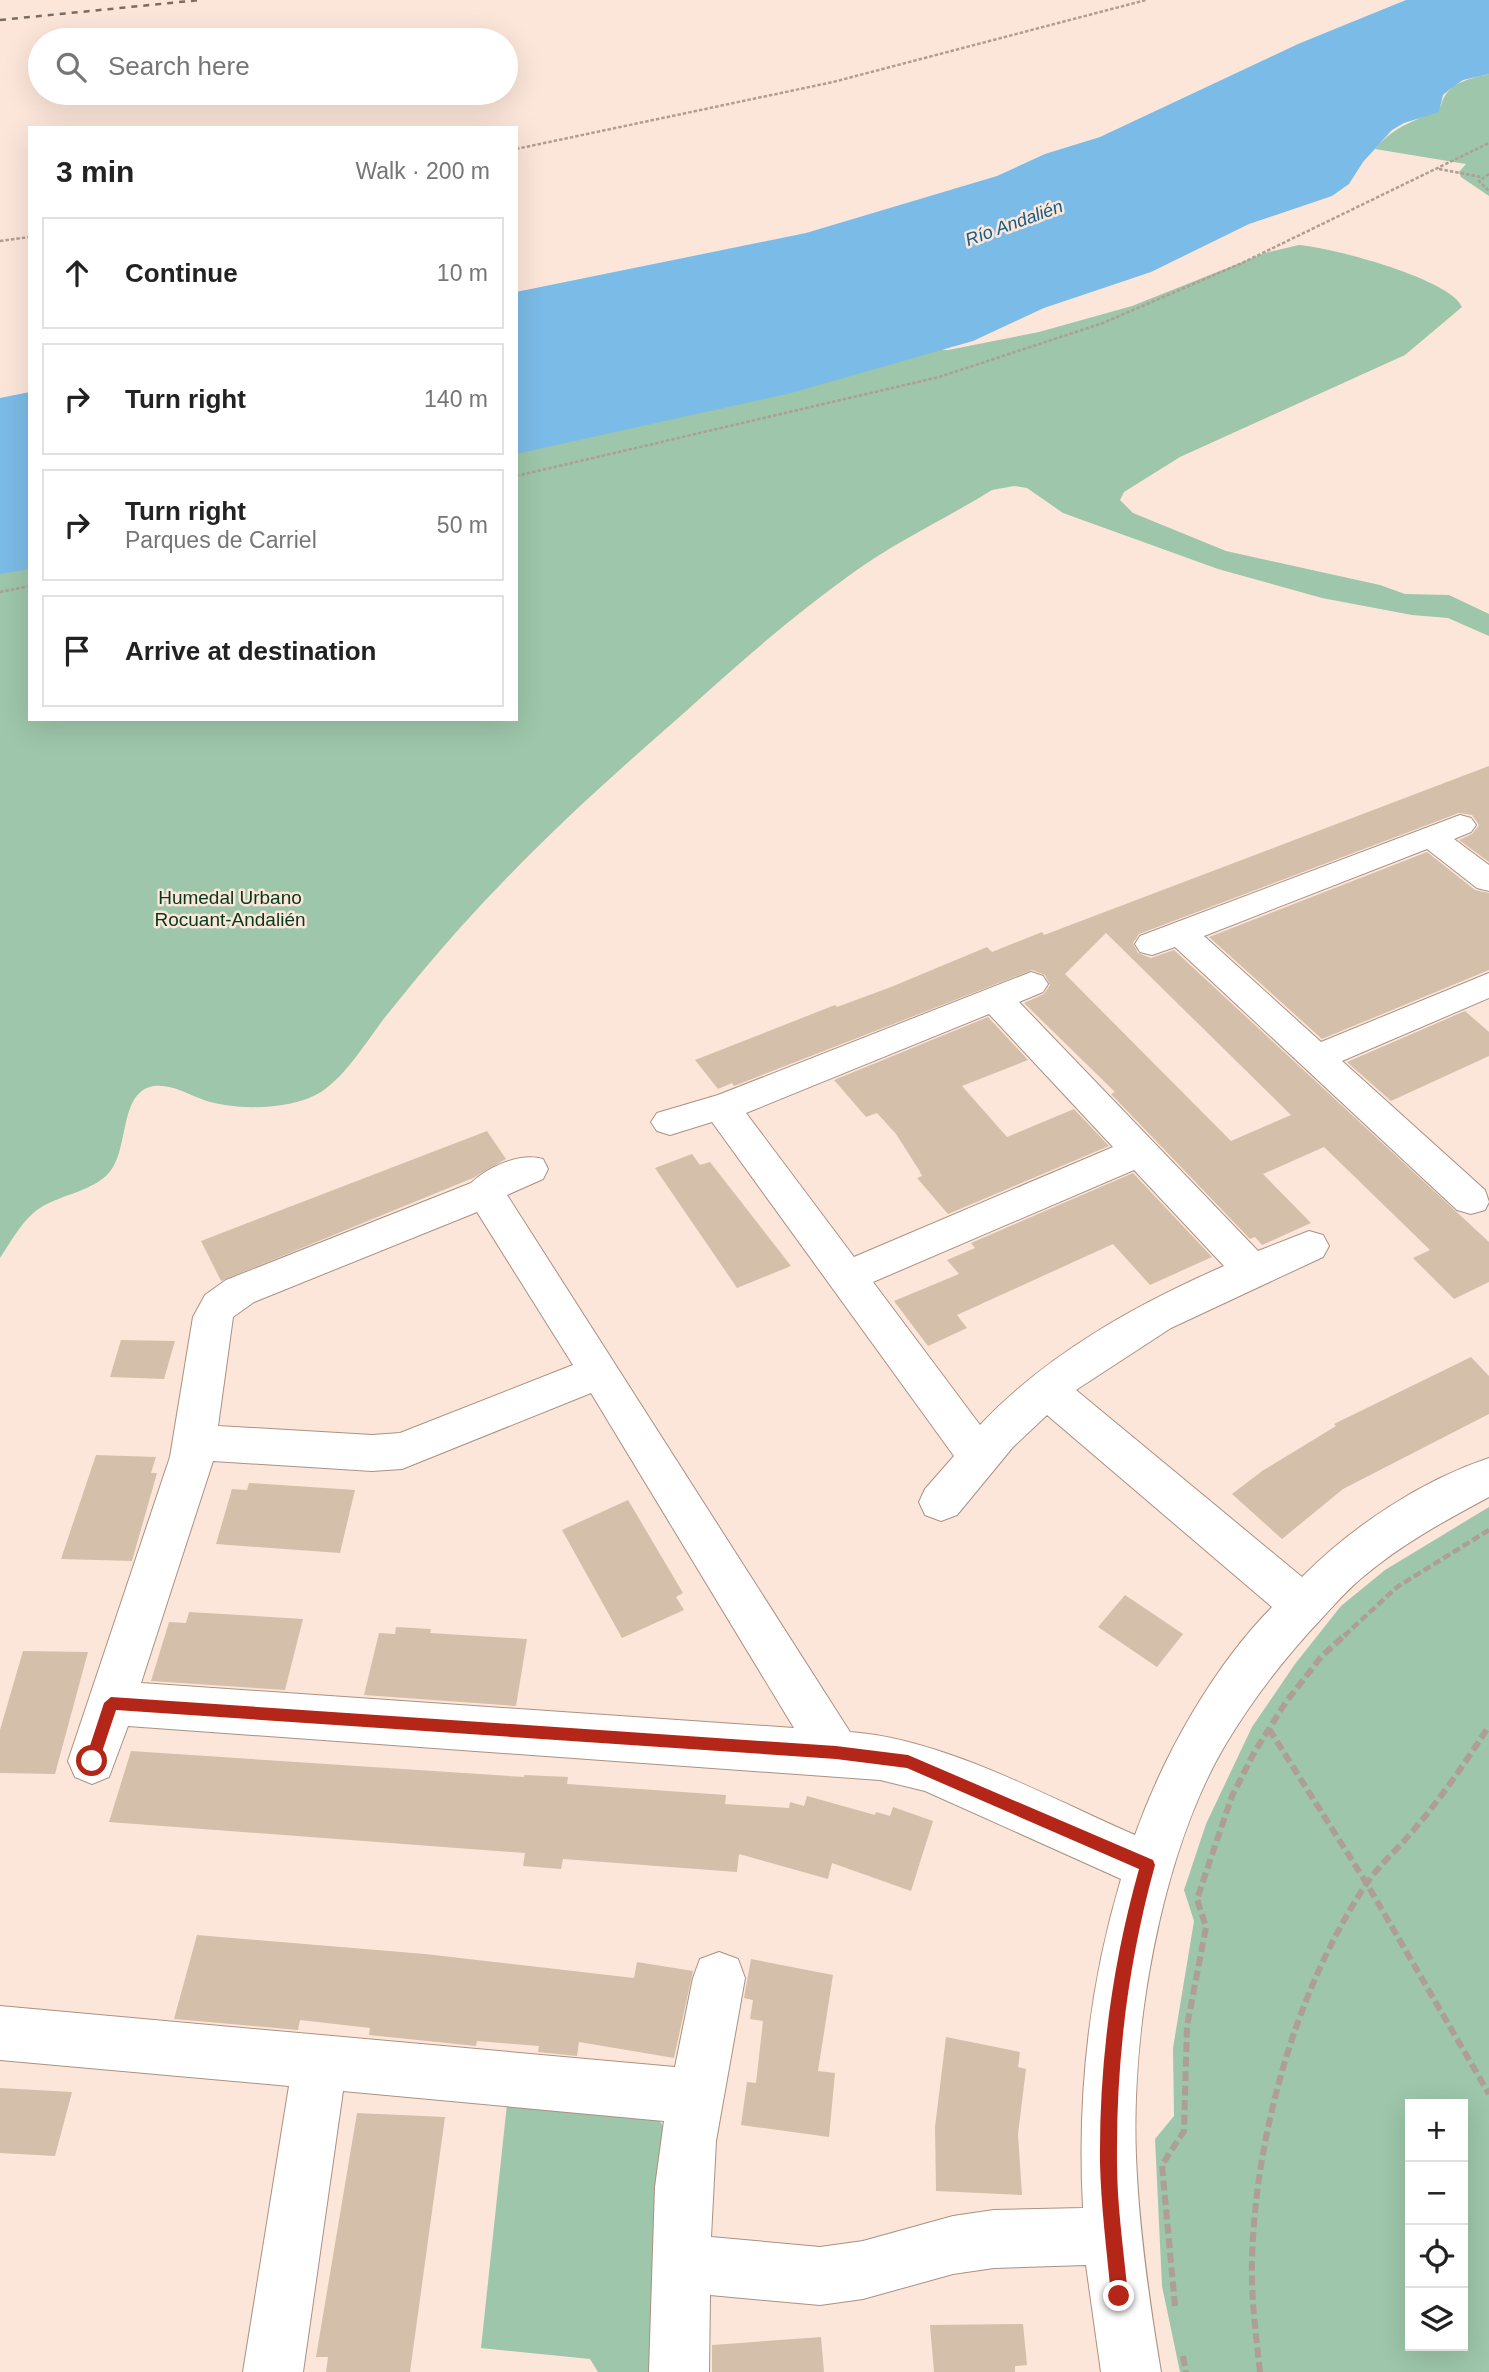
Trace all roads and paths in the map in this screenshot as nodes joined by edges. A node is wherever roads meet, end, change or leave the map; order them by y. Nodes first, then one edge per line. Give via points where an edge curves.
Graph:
1 (1146, 0) edge
2 (1489, 143) edge
3 (518, 149) edge
4 (1438, 169) junction
5 (1489, 174) edge
6 (1481, 177) junction
7 (1489, 191) edge
8 (28, 237) edge
9 (0, 241) edge
10 (518, 476) edge
11 (28, 586) edge
12 (0, 592) edge
13 (1489, 881) edge
14 (1031, 984) dead end
15 (1489, 985) edge
16 (996, 1000) junction
17 (1315, 1058) junction
18 (722, 1108) junction
19 (670, 1122) dead end
20 (1139, 1152) junction
21 (529, 1169) dead end
22 (485, 1193) junction
23 (1466, 1202) edge
24 (1309, 1246) dead end
25 (1252, 1270) junction
26 (845, 1277) junction
27 (600, 1372) junction
28 (1046, 1390) junction
29 (196, 1442) junction
30 (979, 1457) junction
31 (1489, 1476) edge
32 (942, 1502) dead end
33 (1489, 1530) edge
34 (1302, 1605) junction
35 (111, 1703) junction
36 (1489, 1726) edge
37 (1269, 1729) junction
38 (836, 1753) junction
39 (92, 1761) dead end
40 (1147, 1865) junction
41 (1367, 1884) junction
42 (719, 1978) dead end
43 (0, 2033) edge
44 (320, 2060) junction
45 (1489, 2094) edge
46 (696, 2096) junction
47 (1113, 2236) junction
48 (682, 2263) junction
49 (1176, 2315) dead end
50 (1182, 2351) dead end
51 (273, 2372) edge
52 (679, 2372) edge
53 (1131, 2372) edge
54 (1186, 2372) edge
55 (1260, 2372) edge

1 - 3 path via 996,42
2 - 4 path
4 - 6 path
4 - 10 path via 1242,263 1103,323 939,377
5 - 6 path
6 - 7 path via 1480,185
8 - 9 path
11 - 12 path
13 - 17 street via 1446,831 1166,939
14 - 16 street
15 - 17 street
16 - 18 street
16 - 20 street
17 - 23 street
18 - 19 street
18 - 26 street
20 - 25 street
20 - 26 street
21 - 22 street
22 - 27 street
22 - 29 street via 228,1297 213,1317
24 - 25 street
25 - 28 street via 1134,1328
26 - 30 street
27 - 29 street via 402,1451
27 - 38 street
28 - 30 street
28 - 34 street
29 - 35 street
30 - 32 street
31 - 34 street via 1396,1527 1345,1564
33 - 37 path via 1437,1560 1360,1618 1321,1657
34 - 40 street via 1256,1656 1198,1745
35 - 38 street
35 - 39 street
36 - 41 path via 1418,1825
37 - 41 path
37 - 49 path via 1232,1796 1197,1899 1206,1927 1187,2026 1184,2131 1162,2165
38 - 40 street via 908,1762
40 - 47 street via 1130,1926 1111,2067
41 - 45 path
41 - 55 path via 1331,1946 1302,2012 1280,2084 1253,2247
42 - 46 street
43 - 44 street
44 - 46 street
44 - 51 street
46 - 48 street via 683,2187
47 - 48 street via 994,2239 820,2276
47 - 53 street
48 - 52 street
50 - 54 path

